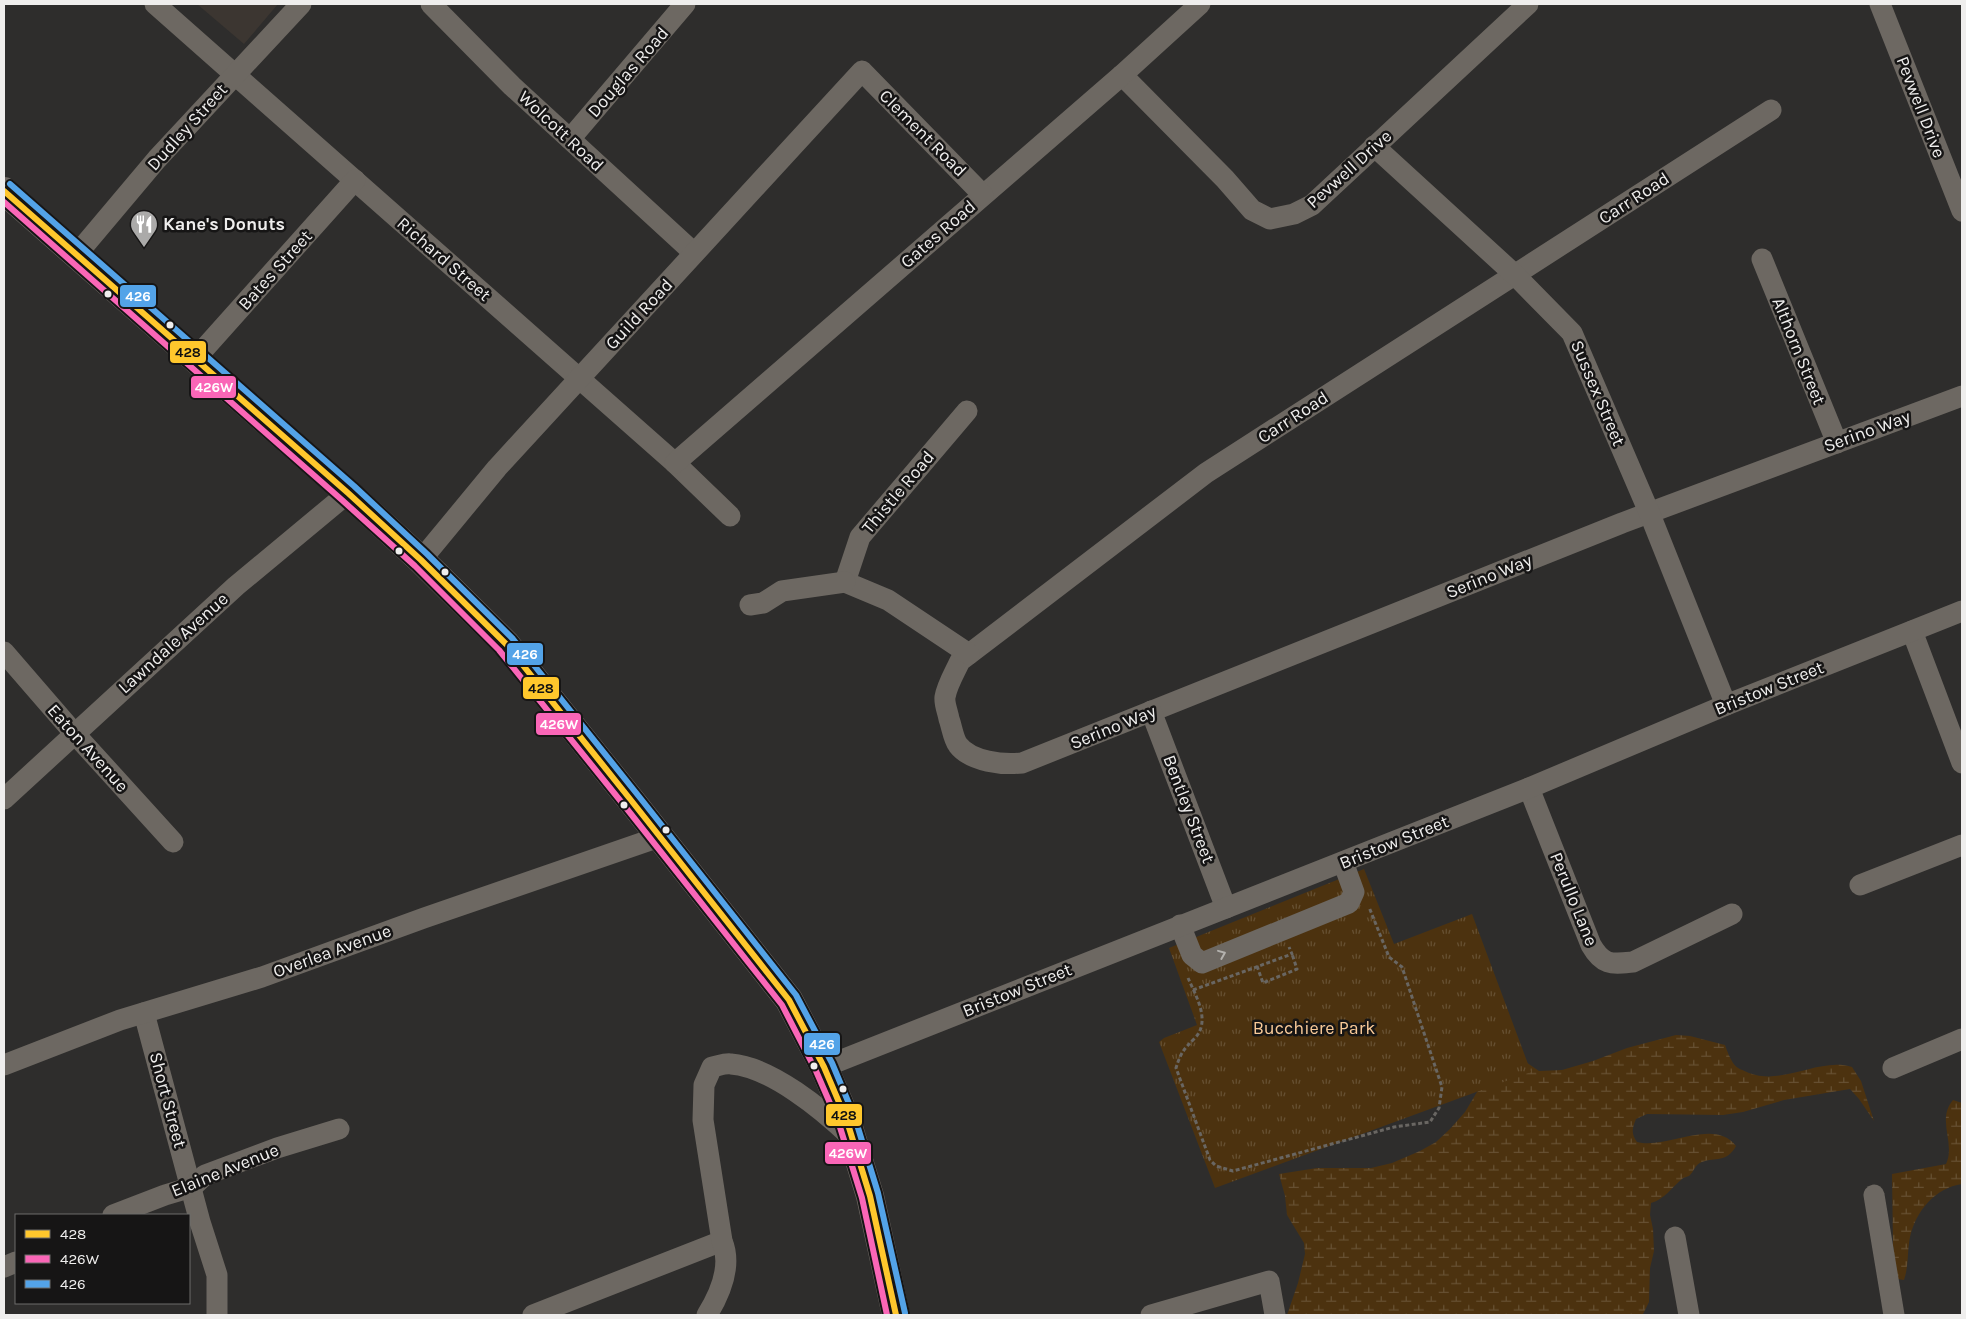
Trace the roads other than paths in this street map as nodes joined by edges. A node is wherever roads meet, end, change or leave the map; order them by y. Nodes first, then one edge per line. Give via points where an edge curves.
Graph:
1 (155, 4) edge
2 (300, 4) edge
3 (431, 4) edge
4 (685, 4) edge
5 (1200, 4) edge
6 (1528, 4) edge
7 (1880, 4) edge
8 (862, 71) joint
9 (235, 74) junction
10 (1122, 75) junction
11 (1771, 110) dead end
12 (570, 139) junction
13 (1374, 146) junction
14 (355, 180) junction
15 (4, 191) edge
16 (983, 195) junction
17 (1962, 211) edge
18 (694, 253) junction
19 (77, 254) junction
20 (1762, 259) dead end
21 (1514, 274) junction
22 (196, 359) junction
23 (580, 378) junction
24 (1962, 396) edge
25 (967, 411) dead end
26 (1837, 442) junction
27 (675, 463) junction
28 (348, 493) junction
29 (1649, 512) junction
30 (730, 516) dead end
31 (421, 560) junction
32 (845, 582) junction
33 (750, 606) dead end
34 (1962, 611) edge
35 (1912, 631) junction
36 (4, 652) edge
37 (969, 654) junction
38 (1726, 705) junction
39 (1152, 711) junction
40 (74, 733) junction
41 (1019, 763) joint
42 (1962, 763) edge
43 (1530, 788) junction
44 (4, 799) edge
45 (659, 837) junction
46 (173, 842) dead end
47 (1962, 845) edge
48 (1343, 862) junction
49 (1860, 885) dead end
50 (1226, 908) junction
51 (1732, 914) dead end
52 (1180, 926) junction
53 (144, 1013) junction
54 (1962, 1039) edge
55 (4, 1064) edge
56 (824, 1067) junction
57 (1893, 1068) dead end
58 (339, 1129) dead end
59 (851, 1137) junction
60 (192, 1187) junction
61 (1874, 1195) dead end
62 (116, 1214) edge
63 (1676, 1237) dead end
64 (722, 1241) junction
65 (218, 1315) edge
66 (533, 1315) edge
67 (707, 1315) edge
68 (896, 1315) edge
69 (1151, 1315) edge
70 (1275, 1315) edge
71 (1689, 1315) edge
72 (1894, 1315) edge

1 - 9 street, Richard Street
2 - 9 street, Dudley Street
3 - 12 street, Wolcott Road
4 - 12 street, Douglas Road
5 - 10 street, Gates Road
6 - 13 street, Pevwell Drive
7 - 17 street, Pevwell Drive
8 - 16 street, Clement Road
8 - 18 street, Guild Road
9 - 14 street, Richard Street
9 - 19 street, Dudley Street via 157,159
10 - 13 street, Pevwell Drive via 1252,210 1270,219 1294,214 1312,205
10 - 16 street, Gates Road
11 - 21 street, Carr Road
12 - 18 street, Wolcott Road
13 - 21 street, Sussex Street
14 - 22 street, Bates Street
14 - 23 street, Richard Street
15 - 19 main road
16 - 27 street, Gates Road
18 - 23 street, Guild Road
19 - 22 main road
20 - 26 street, Althorn Street
21 - 29 street, Sussex Street via 1572,333
21 - 37 street, Carr Road via 1206,474
22 - 28 main road
23 - 27 street, Richard Street
23 - 31 street, Guild Road via 497,468
24 - 26 street, Serino Way
25 - 32 street, Thistle Road via 860,537
26 - 29 street, Serino Way
27 - 30 street, Richard Street
28 - 31 main road
28 - 40 street, Lawndale Avenue via 236,586
29 - 38 street, Sussex Street
29 - 39 street, Serino Way
31 - 45 main road via 506,644
32 - 33 street via 782,591 763,603
32 - 37 street via 888,600
34 - 35 street, Bristow Street
35 - 38 street, Bristow Street
35 - 42 street
36 - 40 street, Eaton Avenue
37 - 41 street, Carr Road via 960,661 945,698 958,745 992,763
38 - 43 street, Bristow Street
39 - 41 street, Serino Way
39 - 50 street, Bentley Street
40 - 44 street, Lawndale Avenue
40 - 46 street, Eaton Avenue
43 - 48 street, Bristow Street
43 - 51 street, Perullo Lane via 1592,945 1604,961 1618,964 1633,962
45 - 53 street, Overlea Avenue via 262,977
45 - 56 main road via 789,1000
47 - 49 street
48 - 50 street, Bristow Street
52 -> 48 street via 1192,955 1202,962 1350,903 1354,892
50 - 52 street, Bristow Street
52 - 56 street, Bristow Street
53 - 55 street, Overlea Avenue
53 - 60 street, Short Street
54 - 57 street
56 - 59 main road
58 - 60 street, Elaine Avenue via 205,1175
59 - 64 street via 822,1110 761,1072 742,1065 712,1067 704,1085 703,1120
59 - 68 main road via 870,1196
60 - 62 street, Elaine Avenue
60 - 65 street, Short Street via 217,1275
61 - 72 street
63 - 71 street
64 - 66 street
64 - 67 street via 727,1252 724,1272 717,1298
69 - 70 street via 1268,1281

